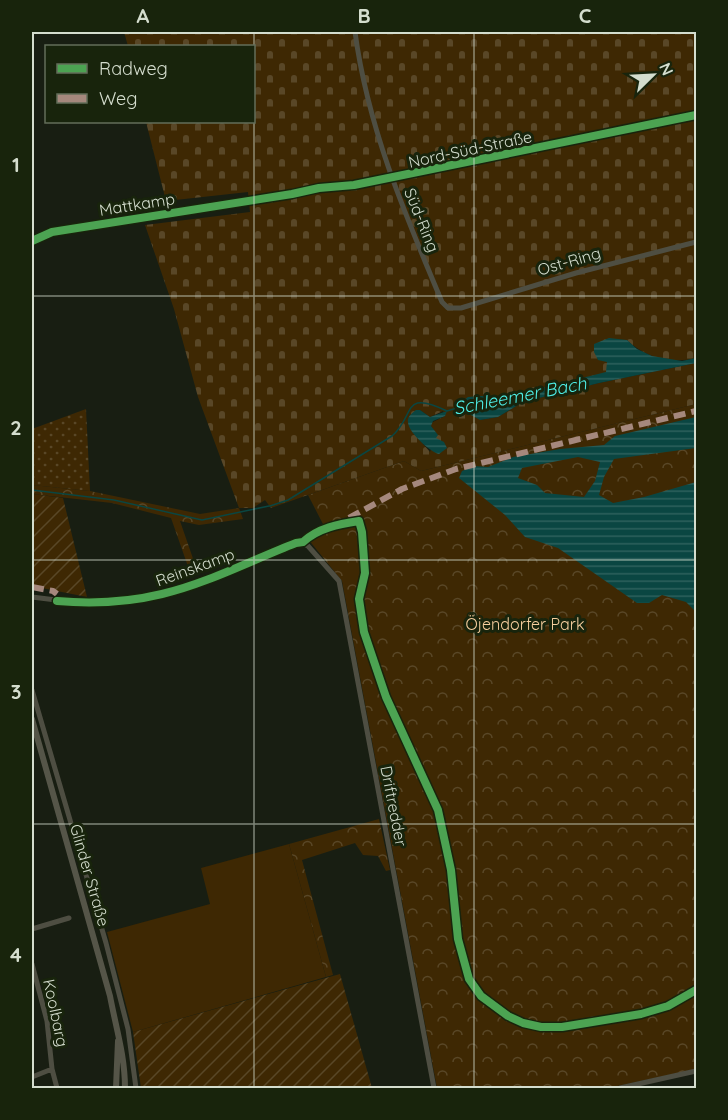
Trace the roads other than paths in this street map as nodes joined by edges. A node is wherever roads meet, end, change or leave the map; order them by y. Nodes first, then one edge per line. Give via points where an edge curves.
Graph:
1 (355, 32) edge
2 (696, 115) edge
3 (391, 178) junction
4 (249, 201) joint
5 (32, 240) edge
6 (696, 242) edge
7 (449, 309) joint
8 (303, 542) joint
9 (32, 597) edge
10 (32, 690) edge
11 (32, 719) edge
12 (69, 918) dead end
13 (32, 927) edge
14 (32, 964) edge
15 (118, 1040) junction
16 (52, 1069) junction
17 (696, 1071) edge
18 (32, 1077) edge
19 (57, 1089) edge
20 (116, 1089) edge
21 (124, 1089) edge
22 (136, 1089) edge
23 (434, 1089) edge
24 (620, 1089) edge

1 - 3 street, Süd-Ring via 367,100
2 - 3 street, Nord-Süd-Straße
3 - 4 street, Nord-Süd-Straße
3 - 7 street, Süd-Ring via 442,302
4 - 5 street, Mattkamp via 52,232
6 - 7 street, Ost-Ring
8 - 9 street, Reinskamp via 146,598 80,603
8 - 23 street, Driftredder via 339,581
10 - 22 street via 106,943 128,1029
11 - 15 main road, Glinder Straße
12 - 13 street
14 - 16 street, Koolbarg via 47,1021
15 - 20 main road, Glinder Straße
15 - 21 main road, Glinder Straße via 124,1058
16 - 18 street, Koolbarg
16 - 19 street, Koolbarg
17 - 24 street

